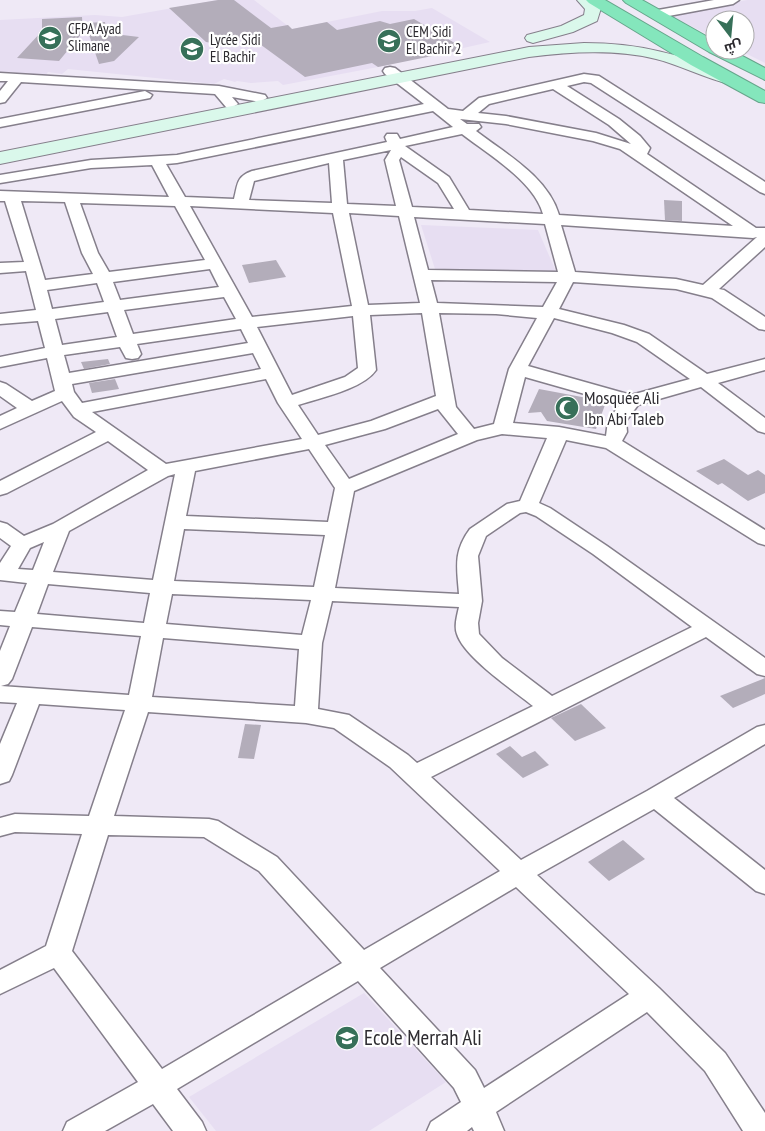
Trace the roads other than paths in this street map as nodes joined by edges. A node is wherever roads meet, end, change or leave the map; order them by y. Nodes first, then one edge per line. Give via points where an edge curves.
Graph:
1 (585, 0) edge
2 (594, 0) edge
3 (631, 0) edge
4 (733, 0) edge
5 (658, 14) junction
6 (705, 42) edge
7 (737, 60) edge
8 (395, 75) junction
9 (765, 75) edge
10 (0, 77) edge
11 (18, 78) junction
12 (64, 81) junction
13 (736, 82) junction
14 (115, 84) junction
15 (556, 85) junction
16 (185, 88) junction
17 (219, 90) junction
18 (260, 98) junction
19 (765, 98) edge
20 (0, 99) edge
21 (103, 102) junction
22 (231, 104) junction
23 (441, 110) junction
24 (40, 114) junction
25 (385, 117) junction
26 (465, 122) junction
27 (0, 123) edge
28 (397, 147) junction
29 (0, 150) edge
30 (638, 154) junction
31 (0, 158) edge
32 (336, 158) junction
33 (157, 161) junction
34 (425, 169) junction
35 (394, 175) junction
36 (0, 179) edge
37 (765, 189) edge
38 (6, 196) edge
39 (71, 199) junction
40 (182, 202) junction
41 (240, 204) junction
42 (340, 209) junction
43 (406, 213) junction
44 (463, 216) junction
45 (552, 220) junction
46 (761, 237) edge
47 (214, 264) junction
48 (33, 266) junction
49 (0, 268) edge
50 (422, 275) junction
51 (102, 277) junction
52 (568, 277) junction
53 (37, 286) junction
54 (230, 290) junction
55 (708, 290) junction
56 (113, 305) junction
57 (430, 308) junction
58 (361, 310) junction
59 (551, 312) junction
60 (44, 316) junction
61 (0, 319) edge
62 (246, 323) junction
63 (765, 325) edge
64 (126, 341) junction
65 (258, 347) junction
66 (54, 351) junction
67 (0, 362) edge
68 (765, 364) edge
69 (138, 368) junction
70 (518, 369) junction
71 (271, 373) junction
72 (701, 380) junction
73 (63, 386) junction
74 (0, 388) edge
75 (446, 399) junction
76 (631, 401) junction
77 (287, 403) junction
78 (32, 408) junction
79 (78, 409) junction
80 (0, 423) edge
81 (765, 427) edge
82 (502, 428) junction
83 (109, 433) junction
84 (559, 433) junction
85 (470, 436) junction
86 (314, 442) junction
87 (612, 443) junction
88 (186, 467) junction
89 (162, 471) junction
90 (345, 488) junction
91 (0, 489) edge
92 (528, 506) junction
93 (174, 522) junction
94 (0, 528) edge
95 (60, 528) junction
96 (337, 529) junction
97 (765, 539) edge
98 (22, 544) junction
99 (2, 574) edge
100 (42, 577) junction
101 (160, 587) junction
102 (323, 595) junction
103 (471, 601) junction
104 (0, 618) edge
105 (24, 620) junction
106 (708, 628) junction
107 (154, 630) junction
108 (311, 644) junction
109 (765, 669) edge
110 (0, 679) edge
111 (0, 694) edge
112 (31, 696) junction
113 (139, 705) junction
114 (550, 707) junction
115 (306, 715) junction
116 (765, 733) edge
117 (0, 775) edge
118 (414, 775) junction
119 (656, 796) junction
120 (98, 825) junction
121 (0, 827) edge
122 (518, 873) junction
123 (765, 884) edge
124 (58, 953) junction
125 (362, 966) junction
126 (0, 983) edge
127 (649, 996) junction
128 (156, 1087) junction
129 (484, 1119) edge
130 (78, 1131) edge
131 (191, 1131) edge
132 (442, 1131) edge
133 (760, 1131) edge

1 - 8 street via 593,8 591,18 567,29
2 - 13 highway
3 - 5 highway
4 - 5 street
5 - 6 highway
7 - 9 highway
8 - 13 street via 529,52 596,46 674,59
8 - 18 street
8 - 23 street
8 - 31 street
10 - 11 street
11 - 12 street
11 - 20 street
12 - 14 street
12 - 24 street
13 - 19 highway
14 - 16 street
14 - 21 street
15 - 26 street via 484,101
15 - 30 street via 627,132 643,148
15 - 37 street via 584,78 594,79
16 - 17 street
16 - 21 street
17 - 18 street
17 - 22 street
18 - 22 street
21 - 24 street
22 - 29 street
23 - 25 street
23 - 26 street
24 - 27 street
25 - 28 street
25 - 33 street
26 - 28 street
26 - 30 street via 506,120 596,137 625,146
26 - 45 street via 530,180 548,206
28 - 32 street
28 - 34 street
28 - 35 street via 392,160
30 - 46 street
32 - 41 street via 247,178
32 - 42 street
33 - 36 street via 91,164
33 - 40 street
34 - 35 street
34 - 44 street via 444,180
35 - 43 street
38 - 39 street
38 - 48 street
39 - 40 street
39 - 51 street
40 - 41 street
40 - 47 street
41 - 42 street
42 - 43 street
42 - 58 street
43 - 44 street
43 - 50 street
44 - 45 street
45 - 46 street
45 - 52 street
46 - 55 street
47 - 51 street
47 - 54 street
48 - 49 street
48 - 53 street
50 - 52 street
50 - 57 street
51 - 53 street
51 - 56 street
52 - 55 street via 676,284
52 - 59 street
53 - 60 street
54 - 56 street
54 - 62 street
55 - 63 street
56 - 60 street
56 - 64 street
57 - 58 street
57 - 59 street
57 - 75 street
58 - 62 street
58 - 77 street via 367,370 351,381
59 - 70 street
59 - 72 street via 643,338
60 - 61 street
60 - 66 street
62 - 64 street
62 - 65 street
64 - 66 street
64 - 69 street
65 - 69 street
65 - 71 street
66 - 67 street
66 - 73 street
68 - 72 street
69 - 73 street
70 - 76 street
70 - 82 street
71 - 77 street
71 - 79 street
72 - 76 street
72 - 81 street
73 - 78 street
73 - 79 street
74 - 78 street
75 - 85 street via 447,408
75 - 86 street via 378,425
76 - 87 street via 617,422
77 - 86 street
78 - 80 street
79 - 83 street
82 - 84 street
82 - 85 street
83 - 89 street
83 - 91 street
84 - 87 street
84 - 92 street
85 - 90 street
86 - 88 street
86 - 90 street
87 - 97 street
88 - 89 street
88 - 93 street
89 - 95 street
90 - 96 street
92 - 103 street via 514,508 476,533 467,556
92 - 106 street via 564,526
93 - 96 street
93 - 101 street
94 - 98 street
95 - 98 street
95 - 100 street
96 - 102 street
98 - 99 street
99 - 100 street
100 - 101 street
100 - 105 street
101 - 102 street
101 - 107 street
102 - 103 street
102 - 108 street
103 - 114 street via 467,623 468,634 474,644
104 - 105 street
105 - 107 street
105 - 110 street
106 - 109 street
106 - 114 street
107 - 108 street
107 - 113 street
108 - 115 street
111 - 112 street
112 - 113 street
112 - 117 street
113 - 115 street
113 - 120 street
114 - 118 street
115 - 118 street via 341,720 399,760
116 - 119 street
118 - 122 street
119 - 122 street
119 - 123 street
120 - 121 street via 15,823
120 - 124 street
120 - 125 street via 209,828 268,864
122 - 125 street
122 - 127 street
124 - 126 street
124 - 128 street
125 - 128 street
125 - 129 street via 465,1079
127 - 129 street
127 - 133 street via 715,1062
128 - 130 street
128 - 131 street
129 - 132 street

